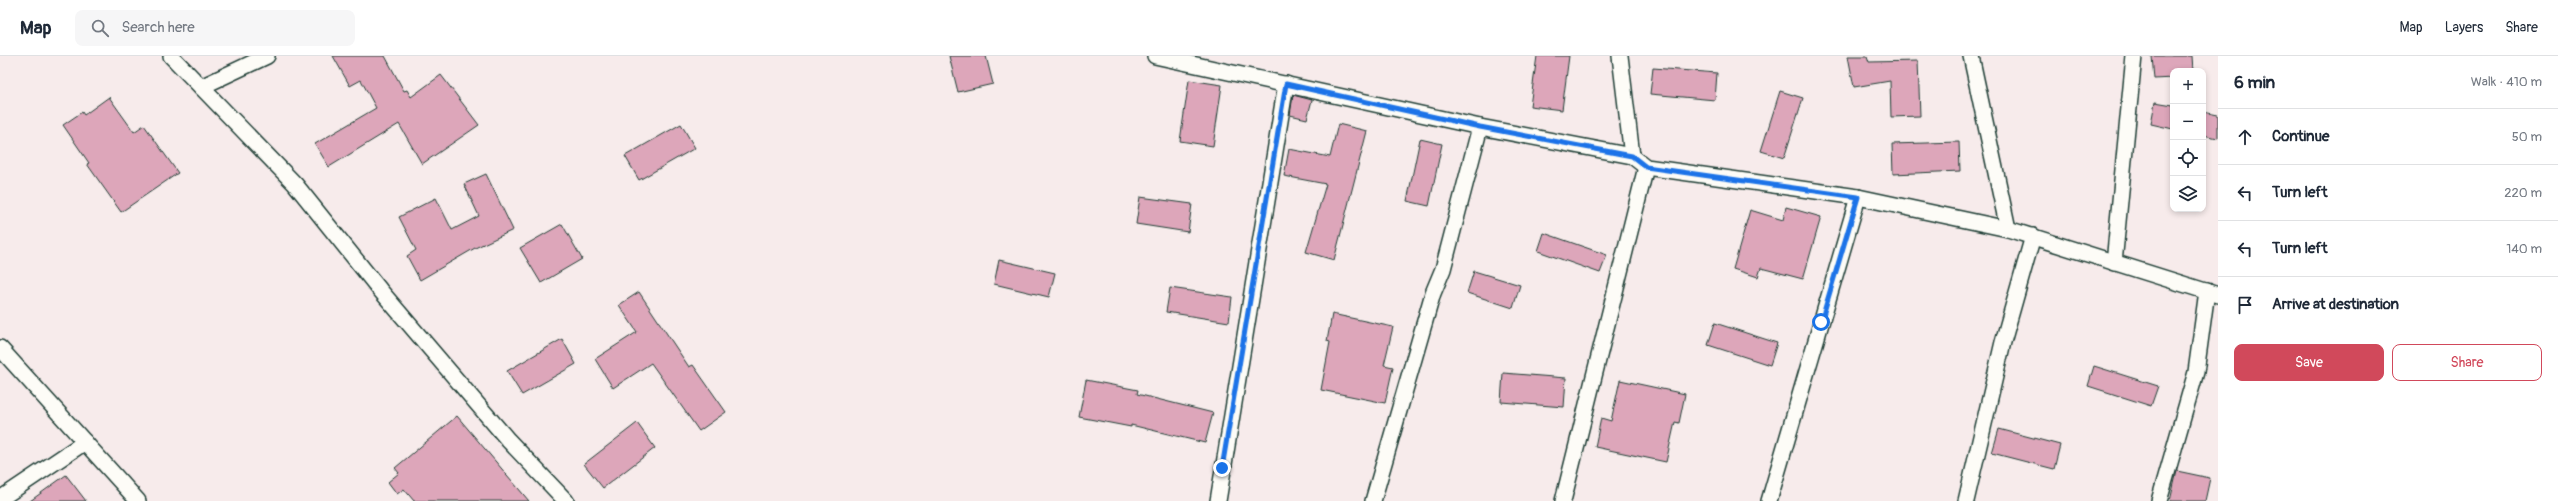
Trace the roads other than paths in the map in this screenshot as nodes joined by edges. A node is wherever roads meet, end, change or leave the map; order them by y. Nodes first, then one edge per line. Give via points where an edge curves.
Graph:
1 (171, 56) edge
2 (267, 56) edge
3 (1155, 56) edge
4 (1620, 56) edge
5 (1971, 56) edge
6 (2134, 56) edge
7 (1286, 84) junction
8 (201, 87) junction
9 (1480, 127) junction
10 (1632, 156) junction
11 (1646, 167) junction
12 (1858, 197) junction
13 (2008, 229) junction
14 (2033, 236) junction
15 (2114, 264) junction
16 (2212, 293) edge
17 (0, 348) edge
18 (85, 442) junction
19 (0, 498) edge
20 (138, 501) edge
21 (566, 501) edge
22 (1218, 501) edge
23 (1373, 501) edge
24 (1562, 501) edge
25 (1769, 501) edge
26 (1966, 501) edge
27 (2159, 501) edge

1 - 8 street
2 - 8 street
3 - 7 street
4 - 10 street
5 - 13 street
6 - 15 street
7 - 9 street
7 - 22 street
8 - 21 street via 295,184 380,290 477,404
9 - 10 street
9 - 23 street via 1443,269 1431,301
10 - 11 street
11 - 12 street
11 - 24 street
12 - 13 street
12 - 25 street
13 - 14 street
14 - 15 street
14 - 26 street via 2003,342
15 - 16 street
16 - 27 street via 2196,372
17 - 18 street
18 - 19 street
18 - 20 street

